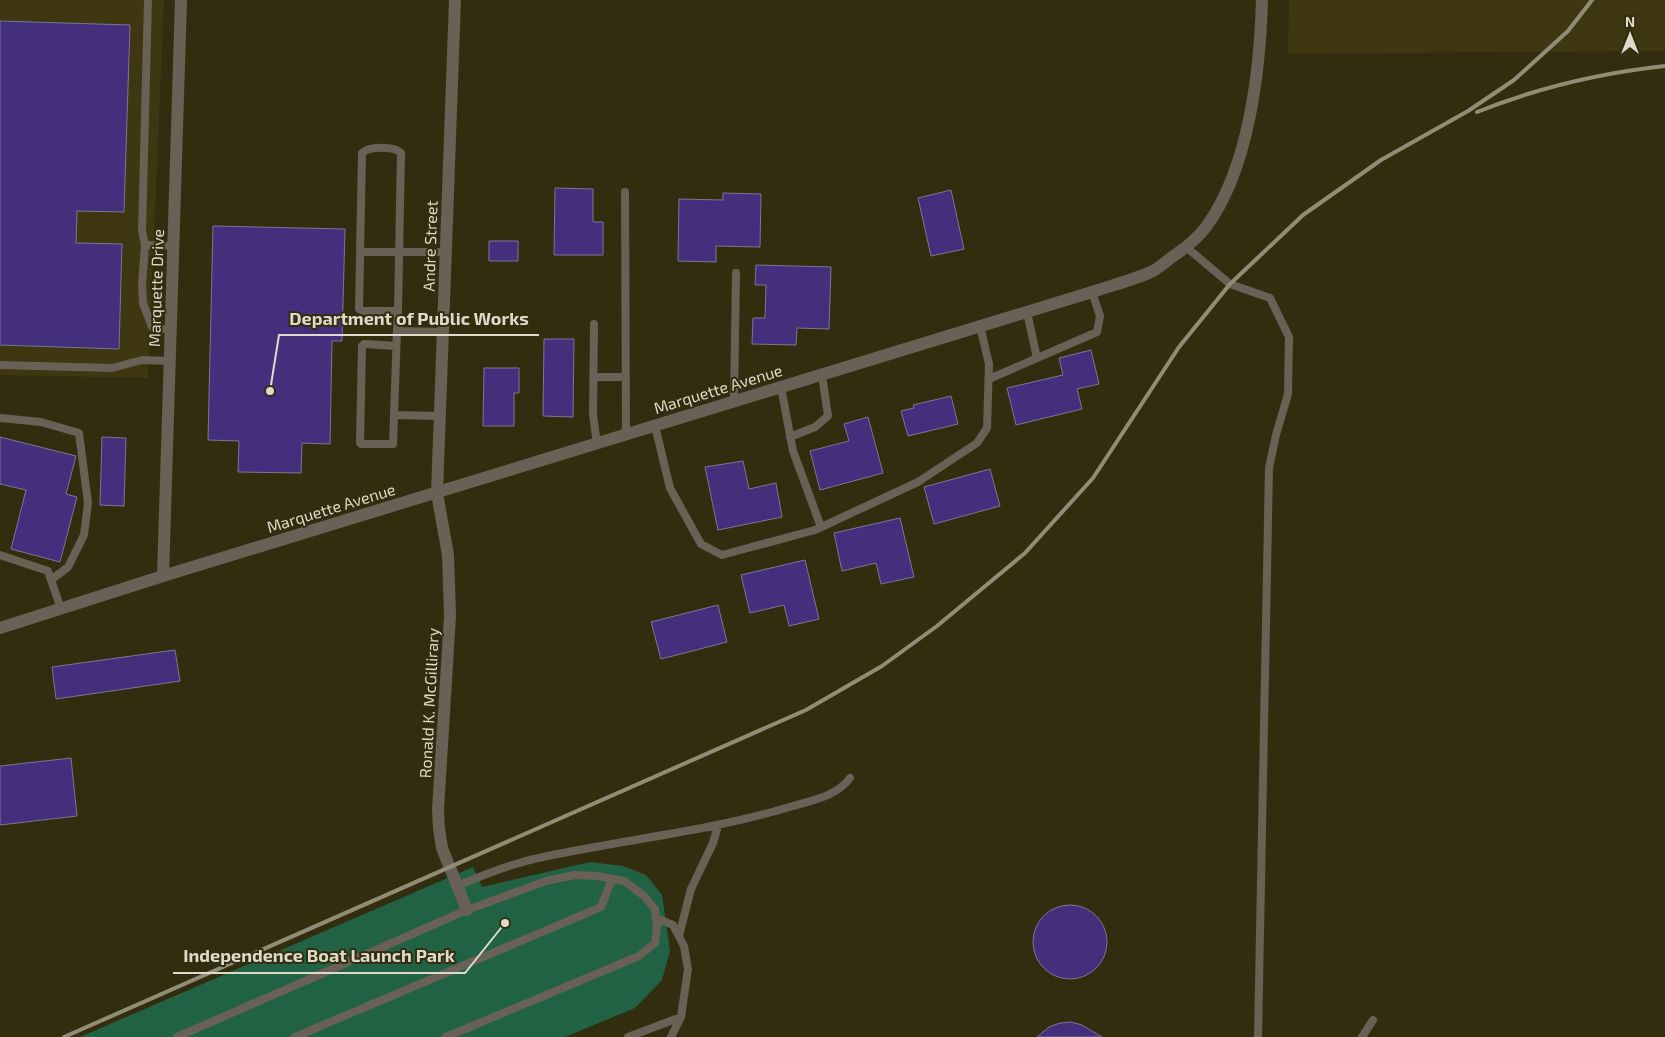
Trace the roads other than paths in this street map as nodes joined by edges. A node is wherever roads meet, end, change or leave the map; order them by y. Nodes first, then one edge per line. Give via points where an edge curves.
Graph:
1 (148, 0) edge
2 (181, 0) edge
3 (455, 0) edge
4 (1262, 0) edge
5 (625, 192) dead end
6 (145, 244) junction
7 (173, 246) junction
8 (1186, 247) junction
9 (360, 252) junction
10 (399, 252) junction
11 (446, 252) junction
12 (736, 273) dead end
13 (1092, 292) junction
14 (398, 312) junction
15 (1027, 312) junction
16 (594, 324) dead end
17 (980, 326) junction
18 (171, 330) junction
19 (397, 331) junction
20 (442, 332) junction
21 (396, 346) junction
22 (1037, 358) junction
23 (170, 361) junction
24 (0, 365) edge
25 (822, 375) junction
26 (594, 377) junction
27 (626, 377) junction
28 (989, 379) junction
29 (781, 387) junction
30 (734, 401) junction
31 (394, 415) junction
32 (440, 416) junction
33 (0, 418) edge
34 (655, 426) junction
35 (626, 435) junction
36 (790, 437) junction
37 (597, 444) junction
38 (437, 493) junction
39 (821, 527) junction
40 (0, 555) edge
41 (163, 576) junction
42 (51, 580) junction
43 (61, 609) junction
44 (0, 628) edge
45 (850, 778) dead end
46 (718, 826) junction
47 (612, 878) junction
48 (457, 886) junction
49 (467, 910) junction
50 (656, 918) junction
51 (679, 936) junction
52 (681, 1017) junction
53 (1374, 1020) dead end
54 (177, 1037) edge
55 (295, 1037) edge
56 (446, 1037) edge
57 (628, 1037) edge
58 (671, 1037) edge
59 (1258, 1037) edge
60 (1362, 1037) edge

1 - 6 lane via 142,231
2 - 7 street, Marquette Drive
3 - 11 street, Andre Street
4 - 8 street, Marquette Avenue via 1254,91 1235,168 1206,228
5 - 27 lane
6 - 7 lane
6 - 18 lane via 143,303 154,329
7 - 18 street, Marquette Drive
8 - 13 street, Marquette Avenue via 1154,270
8 - 59 lane via 1230,284 1270,298 1289,337 1288,394 1269,468
9 - 10 lane
9 - 10 lane via 362,153 368,148 396,149 401,153
9 - 14 lane via 360,310
10 - 11 lane
10 - 14 lane
11 - 20 street, Andre Street
12 - 30 lane
13 - 15 street, Marquette Avenue
13 - 22 lane via 1100,316 1097,332
14 - 19 lane
15 - 17 street, Marquette Avenue
15 - 22 lane
16 - 26 lane
17 - 25 street, Marquette Avenue
17 - 28 lane via 989,364
18 - 23 street, Marquette Drive
19 - 20 lane
19 - 21 lane
20 - 32 street, Andre Street
21 - 31 lane
21 - 31 lane via 362,346 360,443 393,444
22 - 28 lane
23 - 24 lane via 142,360 112,368
23 - 41 street, Marquette Drive
25 - 29 street, Marquette Avenue
25 - 36 lane via 828,416 815,427
26 - 27 lane
26 - 37 lane via 593,414
27 - 35 lane
28 - 39 lane via 987,428 977,443 918,482
29 - 30 street, Marquette Avenue
29 - 36 lane
30 - 34 street, Marquette Avenue
31 - 32 lane
32 - 38 street, Andre Street
33 - 42 lane via 41,422 79,433 88,503 84,535 68,568
34 - 35 street, Marquette Avenue
34 - 39 lane via 670,488 701,544 722,555
35 - 37 street, Marquette Avenue
36 - 39 lane
37 - 38 street, Marquette Avenue
38 - 41 street, Marquette Avenue
38 - 48 street, Ronald K. McGillirary via 448,555 450,616 438,809 442,848
40 - 42 lane via 48,571
41 - 43 street, Marquette Avenue
42 - 43 lane
43 - 44 street, Marquette Avenue
45 - 46 lane via 844,786 827,795
46 - 48 lane via 544,857 504,867
46 - 51 lane via 691,889
47 - 49 lane via 575,875 546,881
47 - 50 lane via 624,881 643,895 654,909
47 - 55 lane via 601,907
48 - 49 street, Ronald K. McGillirary
49 - 54 lane
50 - 51 lane via 673,926
50 - 56 lane via 655,943 639,956
51 - 52 lane via 688,969
52 - 57 lane
52 - 58 lane
53 - 60 lane

